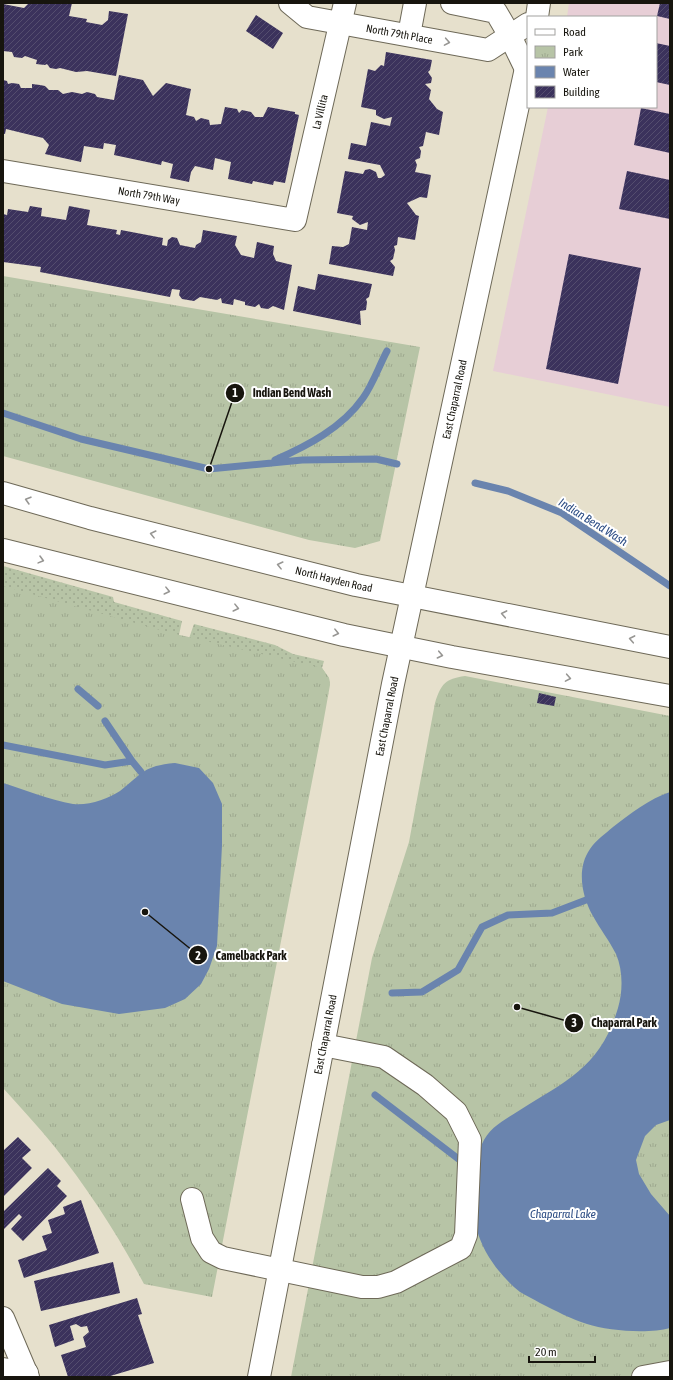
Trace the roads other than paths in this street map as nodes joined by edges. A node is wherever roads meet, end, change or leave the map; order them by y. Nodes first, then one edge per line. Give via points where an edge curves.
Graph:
1 (290, 3) edge
2 (415, 3) edge
3 (452, 3) edge
4 (539, 3) edge
5 (342, 12) edge
6 (537, 16) edge
7 (519, 30) edge
8 (409, 35) junction
9 (527, 64) edge
10 (3, 171) edge
11 (295, 220) joint
12 (3, 493) edge
13 (3, 550) edge
14 (413, 596) junction
15 (402, 647) junction
16 (670, 647) edge
17 (670, 696) edge
18 (324, 1045) junction
19 (192, 1199) dead end
20 (280, 1270) junction
21 (3, 1318) edge
22 (3, 1369) edge
23 (670, 1372) edge
24 (27, 1375) edge
25 (259, 1377) edge
26 (644, 1377) edge

1 - 5 main road, North 79th Place via 308,17
2 - 8 main road
3 - 7 main road via 496,12
4 - 6 main road
5 - 8 main road, North 79th Place
5 - 11 main road, La Villita
8 -> 7 main road, North 79th Place via 488,50
7 - 9 main road
9 - 14 main road, East Chaparral Road
10 - 11 main road, North 79th Way
14 -> 12 main road, North Hayden Road via 341,581 90,518
13 -> 15 main road via 344,635
14 - 15 main road, East Chaparral Road
16 -> 14 main road, North Hayden Road
15 -> 17 main road
15 - 18 main road, East Chaparral Road
18 - 20 main road, East Chaparral Road
18 - 20 main road via 384,1057 425,1085 456,1112 470,1140 466,1235 461,1248 396,1282 378,1287 362,1287
19 - 20 main road via 202,1238 211,1252 223,1258
20 - 25 main road, East Chaparral Road
21 - 24 main road
22 - 24 main road
23 - 26 main road

